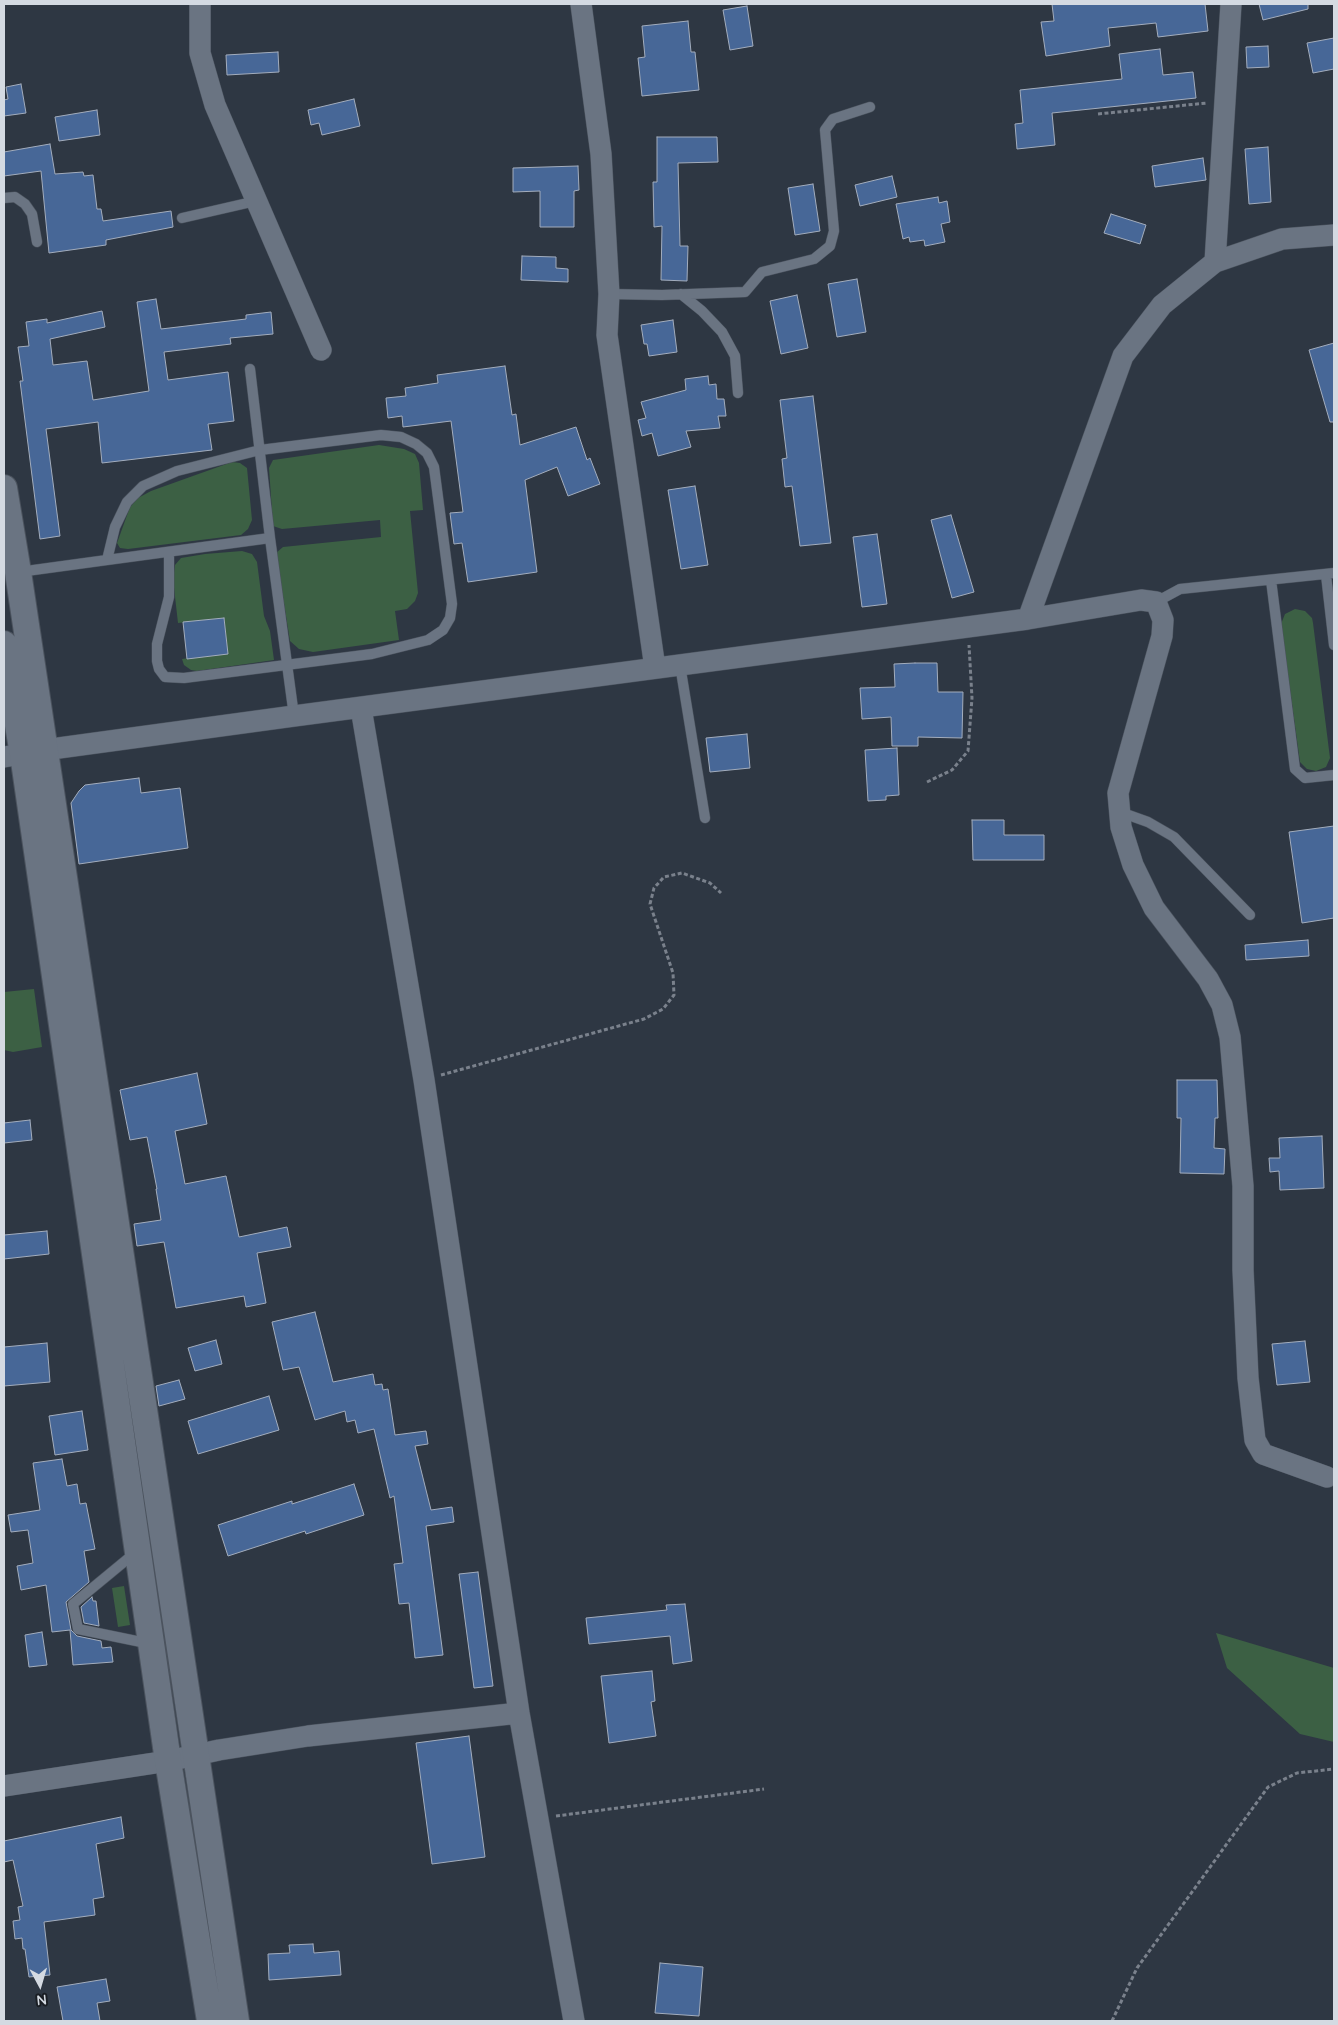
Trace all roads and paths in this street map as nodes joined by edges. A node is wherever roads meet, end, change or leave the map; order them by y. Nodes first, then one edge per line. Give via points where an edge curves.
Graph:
1 (200, 4) edge
2 (581, 4) edge
3 (1231, 4) edge
4 (1225, 101) junction
5 (870, 107) dead end
6 (1098, 114) dead end
7 (4, 198) edge
8 (256, 201) junction
9 (182, 218) dead end
10 (1334, 235) edge
11 (37, 242) dead end
12 (1215, 262) junction
13 (610, 294) junction
14 (680, 294) junction
15 (321, 350) dead end
16 (250, 369) dead end
17 (738, 393) dead end
18 (260, 450) junction
19 (4, 488) edge
20 (270, 538) junction
21 (169, 552) junction
22 (107, 560) junction
23 (18, 572) junction
24 (1330, 574) edge
25 (1271, 580) junction
26 (1156, 602) junction
27 (1028, 619) junction
28 (968, 627) junction
29 (4, 644) edge
30 (1334, 645) edge
31 (680, 665) junction
32 (287, 666) junction
33 (655, 668) junction
34 (361, 708) junction
35 (294, 716) junction
36 (24, 754) edge
37 (1334, 775) edge
38 (927, 782) dead end
39 (1119, 812) junction
40 (704, 818) dead end
41 (721, 893) dead end
42 (1250, 915) dead end
43 (424, 1080) junction
44 (1327, 1477) dead end
45 (138, 1551) junction
46 (152, 1644) junction
47 (519, 1713) junction
48 (196, 1756) junction
49 (168, 1761) junction
50 (1334, 1769) edge
51 (4, 1786) edge
52 (764, 1789) dead end
53 (538, 1819) junction
54 (210, 2021) edge
55 (236, 2021) edge
56 (574, 2021) edge
57 (1112, 2021) edge

1 - 8 street via 200,53 215,105
2 - 13 street via 601,154
3 - 4 street
4 - 6 path
4 - 12 street
5 - 14 lane via 833,119 825,130 834,231 830,246 814,259 762,272 745,292
7 - 11 lane via 15,198 25,204 32,214
8 - 9 lane
8 - 15 street
10 - 12 street via 1282,238
12 - 27 street via 1162,305 1123,356
13 - 14 lane
13 - 33 street via 606,335
14 - 17 lane via 722,332 734,356
16 - 18 lane
18 - 20 lane
18 - 22 lane via 177,471 143,486 127,502 115,527
18 - 32 lane via 381,435 401,437 416,444 427,453 434,468 452,604 450,618 443,630 428,640 372,654
19 - 23 street
20 - 21 lane
20 - 32 lane
21 - 22 lane
21 - 32 lane via 169,597 157,644 159,670 165,676 184,678
22 - 23 lane
23 - 36 street
24 - 25 lane
24 - 30 lane
25 - 26 lane via 1180,589
25 - 37 lane via 1295,769 1305,778
26 - 27 street via 1141,600
26 - 39 street via 1162,620 1162,636 1118,793
27 - 28 street
28 - 31 street
28 - 38 path via 972,698 968,751 952,770
29 - 36 street
31 - 33 street
31 - 40 lane
32 - 35 lane
33 - 34 street
34 - 35 street
34 - 43 street
35 - 36 street
36 - 45 street
36 - 48 street
39 - 42 lane via 1148,822 1174,837
39 - 44 street via 1134,865 1154,908 1208,979 1222,1005 1230,1037 1243,1186 1248,1378 1255,1440 1263,1454
41 - 43 path via 710,883 682,872 664,877 654,888 650,904 673,973 674,995 663,1009 644,1019
43 - 47 street
45 - 46 street
45 - 46 lane via 74,1604 78,1629
46 - 49 street
47 - 48 street via 308,1736
47 - 53 street
48 - 49 street
48 - 55 street
49 - 51 street
49 - 54 street
50 - 57 path via 1297,1773 1268,1787 1137,1968
52 - 53 path
53 - 56 street

